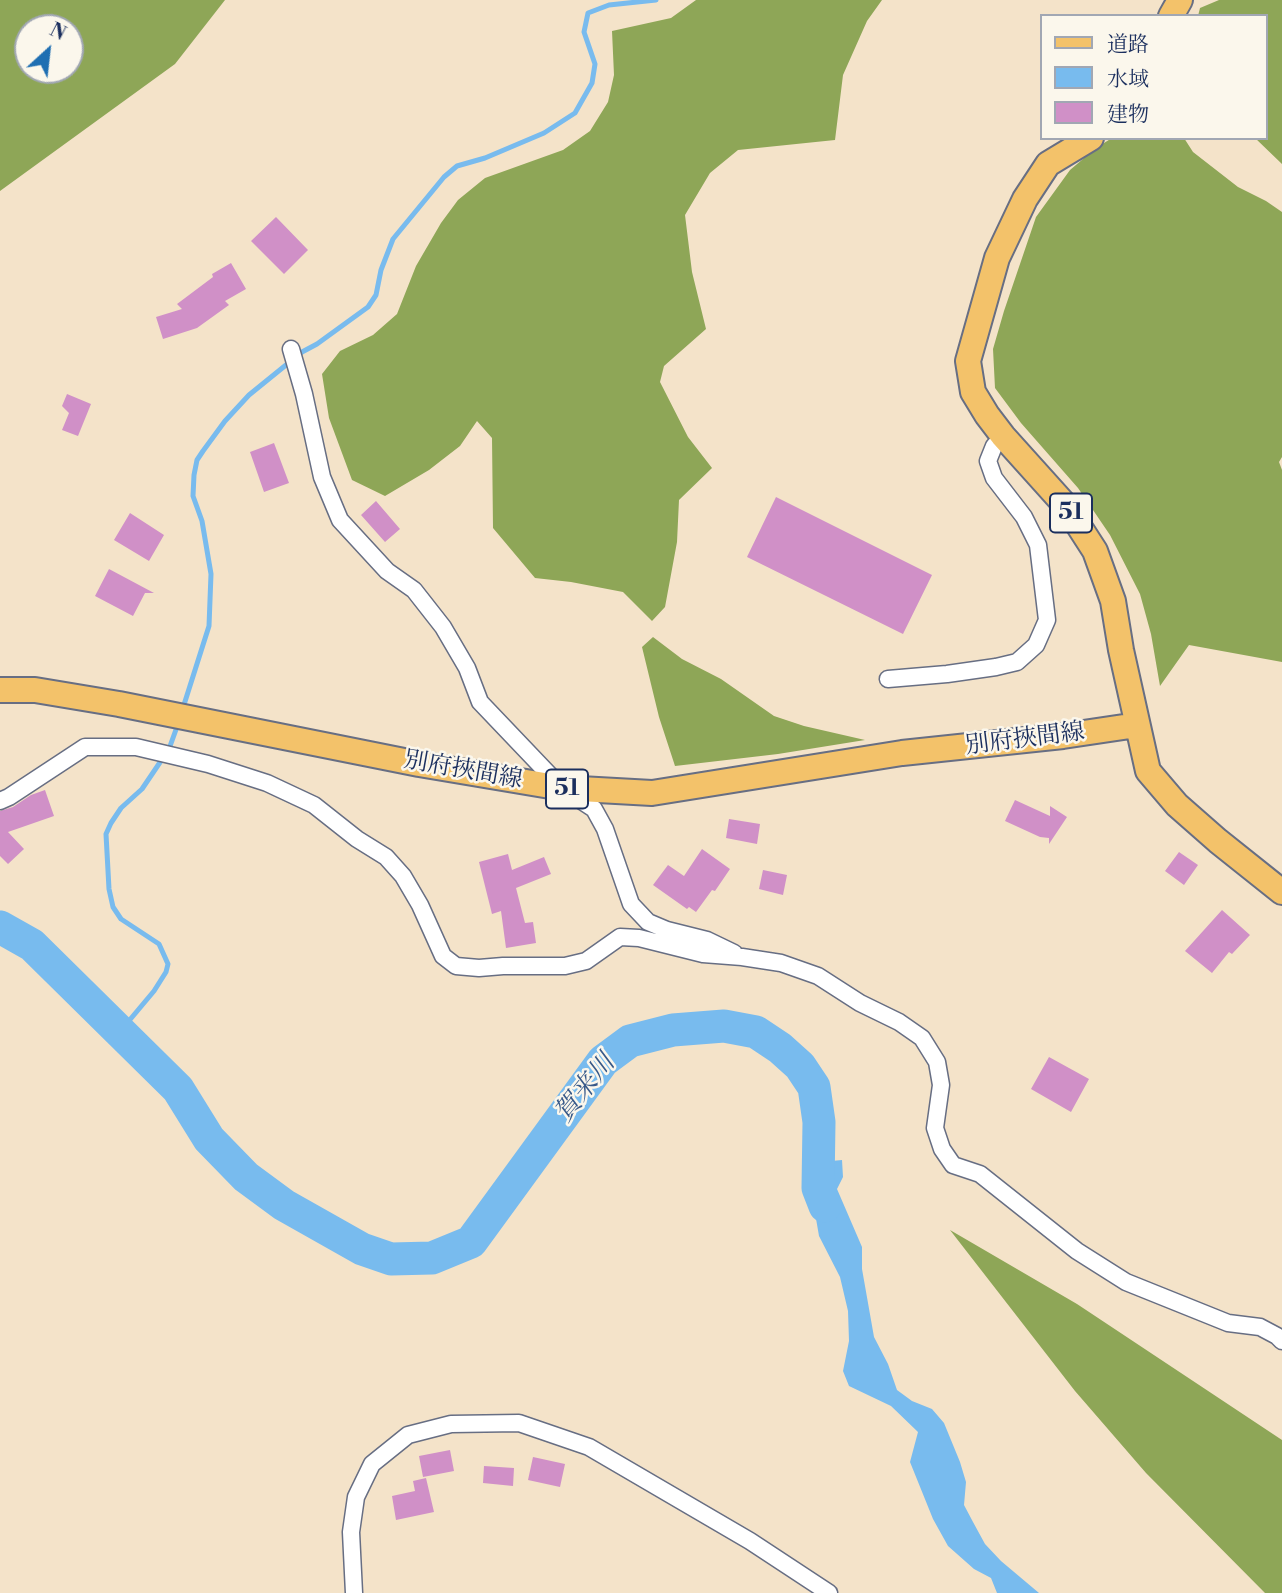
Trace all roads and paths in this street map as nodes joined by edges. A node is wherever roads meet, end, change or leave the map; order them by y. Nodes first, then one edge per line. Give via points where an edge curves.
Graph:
1 (1088, 140) edge
2 (291, 349) dead end
3 (1003, 436) junction
4 (888, 679) dead end
5 (0, 690) edge
6 (1137, 725) junction
7 (562, 788) junction
8 (0, 801) edge
9 (1280, 885) edge
10 (742, 957) junction
11 (1282, 1341) edge
12 (354, 1593) edge
13 (829, 1593) edge

1 - 3 main road, 51 via 1048,164 997,257 985,295 968,361 973,391
2 - 7 street via 321,477 340,520 387,571 414,590 443,626 480,702
3 - 4 street via 988,461 994,478 1024,517 1038,545 1047,620 1036,645 1017,662 996,667
3 - 6 main road, 51 via 1066,506 1095,551 1113,601
5 - 7 main road, 別府挾間線 / 51 via 35,690 119,704
6 - 7 main road, 別府挾間線 / 51 via 902,753 652,793
6 - 9 main road, 51 via 1148,771 1177,805
7 - 10 street via 594,809 631,905 648,922 707,940
8 - 10 street via 85,747 136,747 267,783 314,805 386,857 421,905 443,956 456,966 565,966 586,961 620,937
10 - 11 street via 781,963 818,976 922,1038 937,1062 942,1085 935,1128 953,1165 992,1182 1077,1251 1126,1282 1228,1323 1260,1327
12 - 13 street via 351,1532 356,1497 372,1464 408,1435 451,1424 519,1423 589,1447

